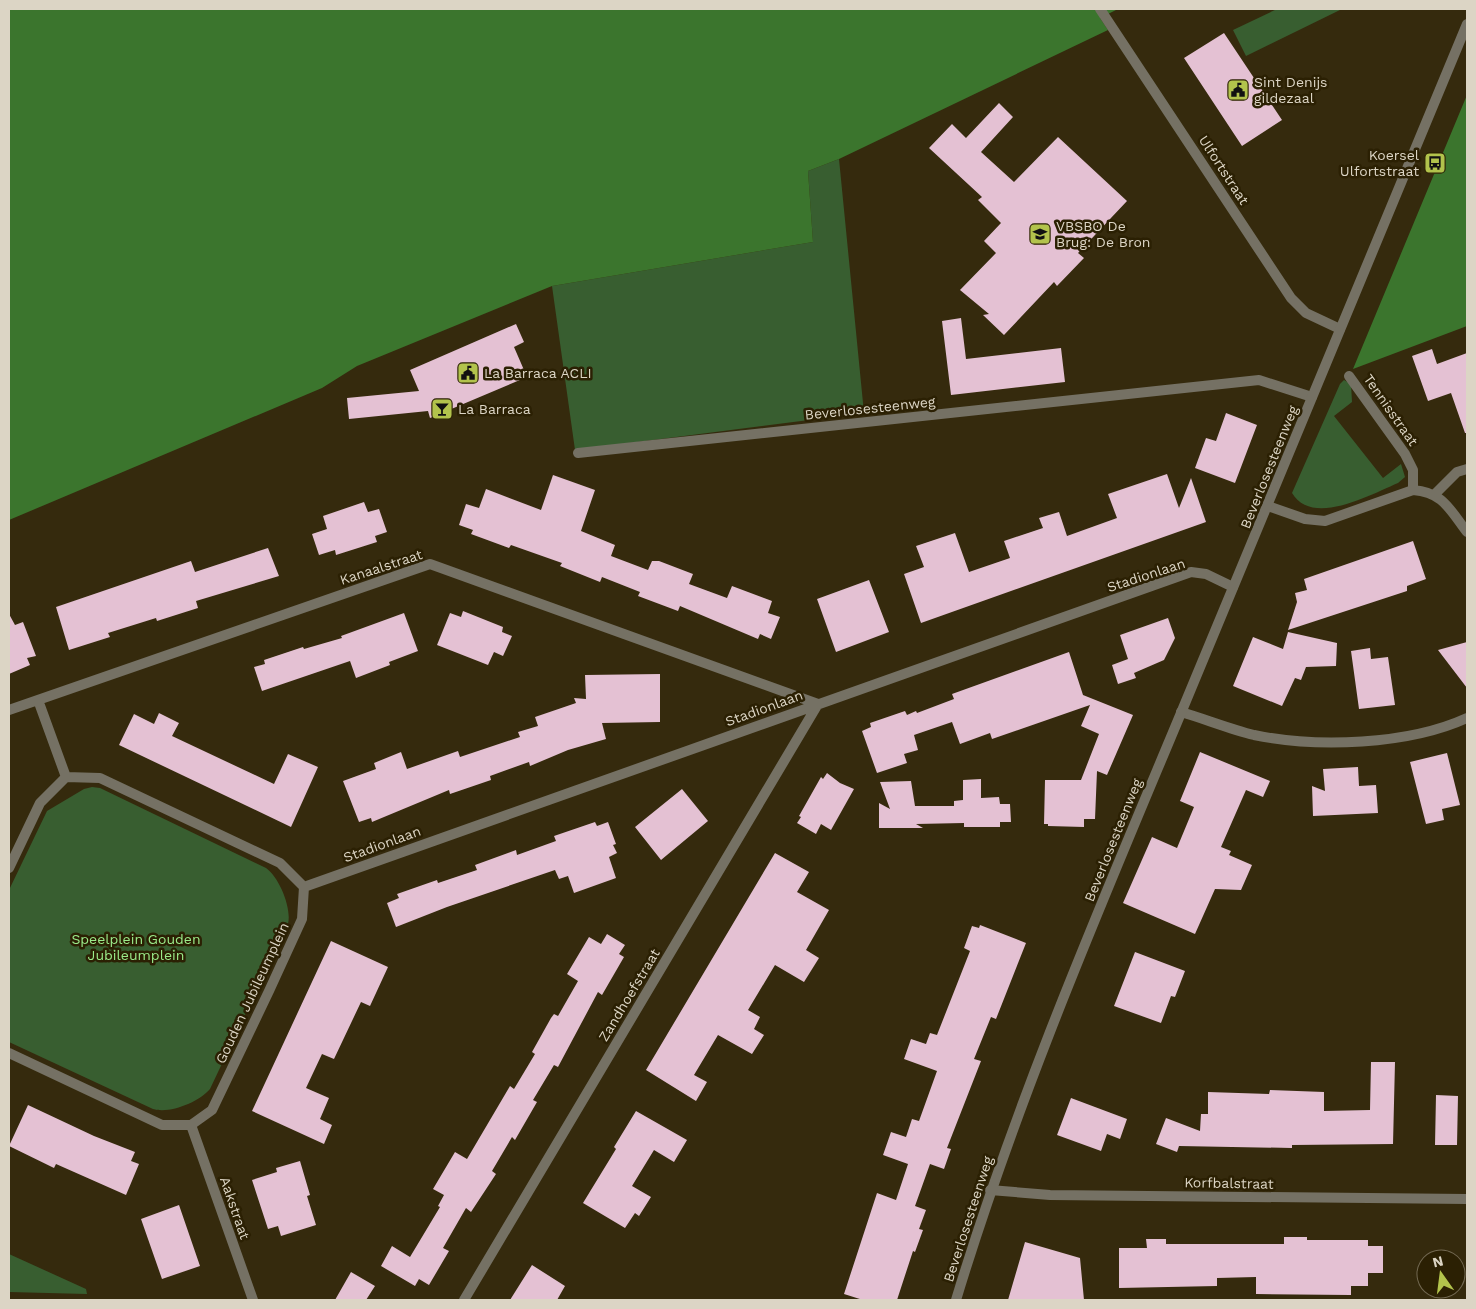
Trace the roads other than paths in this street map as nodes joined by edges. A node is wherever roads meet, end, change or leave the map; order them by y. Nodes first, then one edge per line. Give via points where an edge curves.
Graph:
1 (1100, 9) edge
2 (1467, 24) edge
3 (1340, 329) junction
4 (1349, 376) dead end
5 (1312, 397) junction
6 (578, 454) dead end
7 (1467, 469) edge
8 (1413, 490) junction
9 (1435, 494) junction
10 (1268, 506) junction
11 (1467, 532) edge
12 (1233, 587) junction
13 (38, 700) junction
14 (818, 704) junction
15 (9, 710) edge
16 (1182, 712) junction
17 (1467, 718) edge
18 (66, 777) junction
19 (9, 868) edge
20 (304, 887) junction
21 (9, 1053) edge
22 (191, 1124) junction
23 (990, 1190) junction
24 (1467, 1199) edge
25 (254, 1300) edge
26 (464, 1300) edge
27 (956, 1300) edge

1 - 3 street, Ulfortstraat via 1291,298 1306,313
2 - 3 street, Beverlosesteenweg
3 - 5 street, Beverlosesteenweg
4 - 8 street, Tennisstraat via 1406,454 1413,470
5 - 6 street, Beverlosesteenweg via 1259,380
5 - 10 street, Beverlosesteenweg
7 - 9 street via 1458,472
8 - 9 street
8 - 10 street via 1325,520 1305,519
9 - 11 street
10 - 12 street, Beverlosesteenweg
12 - 14 street, Stadionlaan via 1206,574 1191,572
12 - 16 street, Beverlosesteenweg
13 - 14 street, Kanaalstraat via 430,564
13 - 15 street, Kanaalstraat
13 - 18 street
14 - 20 street, Stadionlaan
14 - 26 street, Zandhoefstraat
16 - 17 street via 1254,734 1306,741 1405,737
16 - 23 street, Beverlosesteenweg via 1029,1085
18 - 19 street via 40,803
18 - 20 street via 100,778 280,863
20 - 22 street, Gouden Jubileumplein via 302,919 269,992 212,1110
21 - 22 street via 162,1125
22 - 25 street, Aakstraat
23 - 24 street, Korfbalstraat via 1050,1195
23 - 27 street, Beverlosesteenweg

